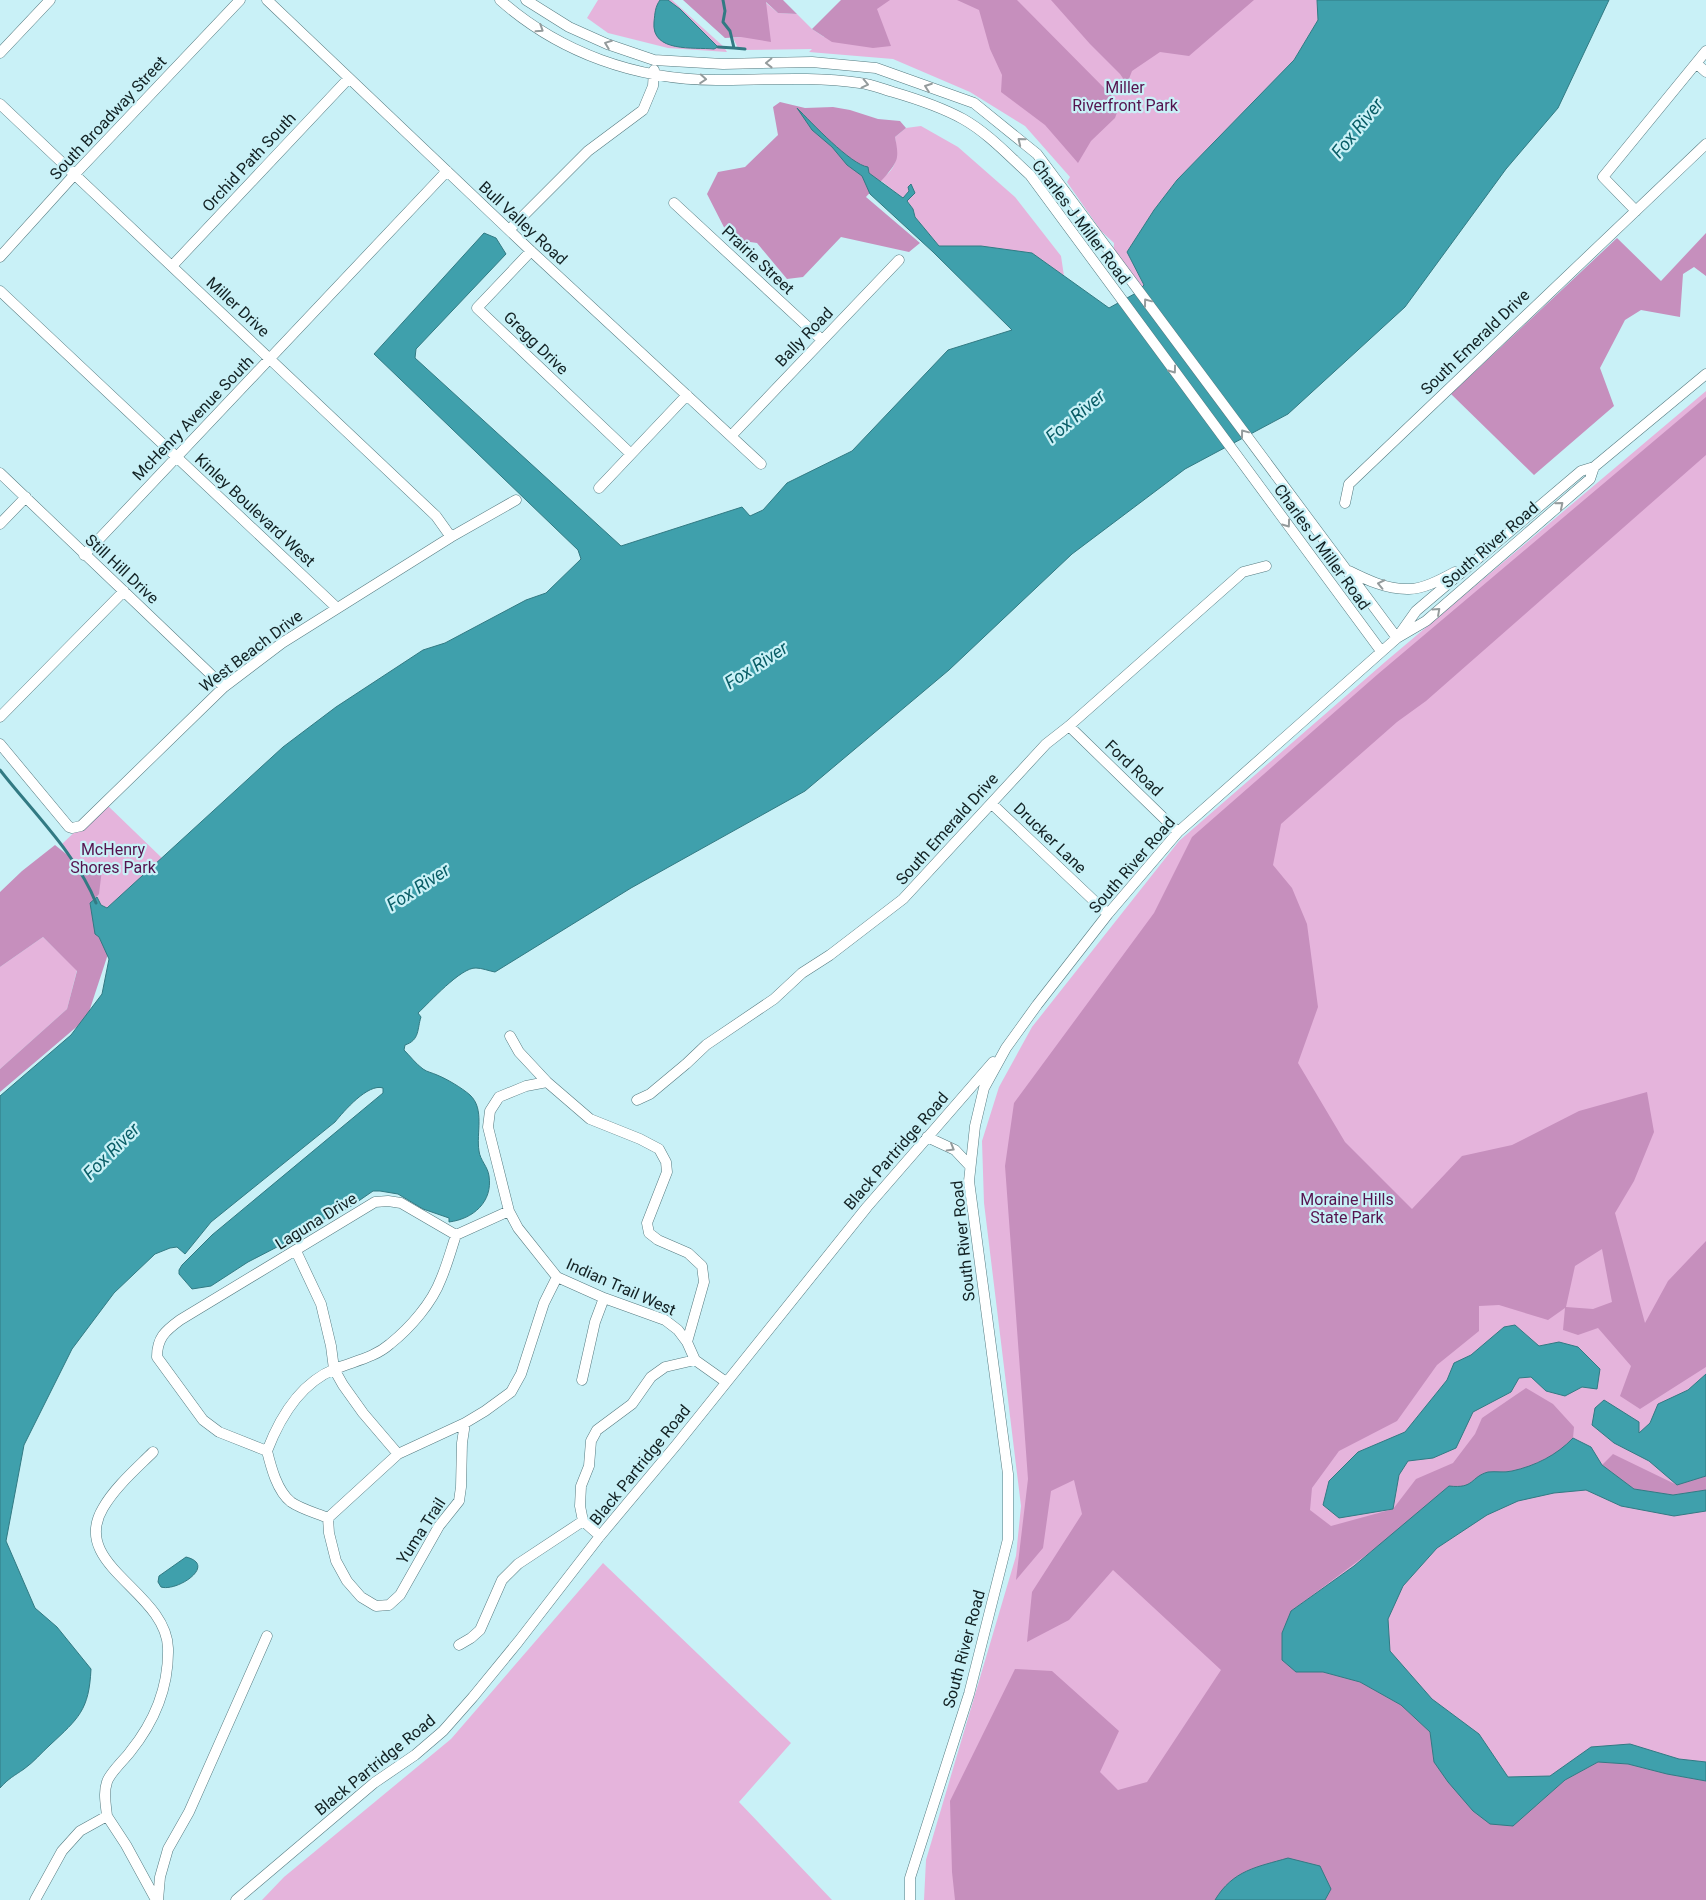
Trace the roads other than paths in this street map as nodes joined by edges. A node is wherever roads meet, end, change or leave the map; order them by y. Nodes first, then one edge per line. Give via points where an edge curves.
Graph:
1 (50, 0) edge
2 (240, 0) edge
3 (267, 0) edge
4 (500, 0) edge
5 (526, 0) edge
6 (1706, 51) edge
7 (0, 53) edge
8 (654, 60) junction
9 (1697, 64) junction
10 (1706, 72) edge
11 (654, 76) junction
12 (349, 78) junction
13 (0, 104) edge
14 (1706, 144) edge
15 (447, 171) junction
16 (76, 174) junction
17 (674, 203) dead end
18 (1636, 211) junction
19 (509, 230) junction
20 (531, 251) junction
21 (0, 257) edge
22 (899, 260) dead end
23 (172, 266) junction
24 (0, 291) edge
25 (822, 340) junction
26 (270, 359) junction
27 (1706, 374) edge
28 (687, 395) junction
29 (731, 436) junction
30 (631, 454) junction
31 (177, 456) junction
32 (761, 464) dead end
33 (1594, 467) junction
34 (0, 473) edge
35 (599, 488) dead end
36 (26, 496) junction
37 (516, 500) dead end
38 (1345, 503) dead end
39 (0, 524) edge
40 (451, 536) junction
41 (84, 555) junction
42 (1475, 561) junction
43 (1266, 566) dead end
44 (1347, 570) junction
45 (124, 591) junction
46 (336, 607) junction
47 (1397, 638) junction
48 (1381, 651) junction
49 (224, 687) junction
50 (0, 717) edge
51 (1069, 726) junction
52 (0, 744) edge
53 (992, 804) junction
54 (1178, 832) junction
55 (1108, 914) junction
56 (510, 1036) dead end
57 (1006, 1048) junction
58 (548, 1082) junction
59 (637, 1100) dead end
60 (927, 1137) junction
61 (970, 1166) junction
62 (509, 1212) junction
63 (456, 1236) junction
64 (296, 1251) junction
65 (557, 1276) junction
66 (604, 1298) junction
67 (687, 1342) junction
68 (695, 1360) junction
69 (334, 1369) junction
70 (582, 1380) dead end
71 (726, 1382) junction
72 (465, 1423) junction
73 (267, 1451) junction
74 (153, 1452) dead end
75 (398, 1454) junction
76 (328, 1518) junction
77 (583, 1522) junction
78 (600, 1536) junction
79 (266, 1636) dead end
80 (459, 1645) dead end
81 (107, 1816) junction
82 (34, 1900) edge
83 (157, 1900) edge
84 (236, 1900) edge
85 (910, 1900) edge

1 - 7 street
2 - 16 street, South Broadway Street
3 - 12 street, Bull Valley Road
4 -> 11 street, Charles J Miller Road via 555,39 601,62
8 -> 5 street, Charles J Miller Road via 569,28
6 - 9 street
8 - 11 street
44 -> 8 street, Charles J Miller Road via 1037,154 974,103 876,68 812,62 723,64
9 - 10 street
9 - 18 street via 1603,177
11 - 19 street via 643,110 588,151
11 -> 48 street, Charles J Miller Road via 861,83 921,100 964,120 990,138 1030,175
12 - 15 street, Bull Valley Road
12 - 23 street, Orchid Path South
13 - 16 street, Miller Drive
14 - 18 street, South Emerald Drive
15 - 19 street, Bull Valley Road
15 - 26 street, McHenry Avenue South
16 - 21 street, South Broadway Street
16 - 23 street, Miller Drive
17 - 25 street, Prairie Street
18 - 38 street, South Emerald Drive via 1349,484
19 - 20 street, Bull Valley Road
20 - 28 street, Bull Valley Road
20 - 30 street, Gregg Drive via 477,308
22 - 25 street, Bally Road
23 - 26 street, Miller Drive
24 - 31 street, Kinley Boulevard West
25 - 29 street, Bally Road
26 - 31 street, McHenry Avenue South
26 - 40 street, Miller Drive via 436,516
27 - 33 street, South River Road
28 - 29 street, Bull Valley Road
28 - 30 street
29 - 32 street, Bull Valley Road
30 - 35 street
31 - 41 street, McHenry Avenue South
31 - 46 street, Kinley Boulevard West
33 - 42 street, South River Road via 1581,471
47 -> 33 street, South River Road via 1426,621 1590,479
34 - 36 street, Still Hill Drive
36 - 39 street
36 - 41 street, Still Hill Drive
37 - 40 street, West Beach Drive
40 - 46 street, West Beach Drive
41 - 45 street, Still Hill Drive
42 -> 44 street via 1439,581 1408,590 1374,583
42 - 47 street, South River Road via 1416,611
43 - 51 street, South Emerald Drive via 1243,572
44 - 47 street, Charles J Miller Road
45 - 49 street, Still Hill Drive
45 - 50 street
46 - 49 street, West Beach Drive
47 - 48 street, South River Road
48 - 54 street, South River Road
49 - 52 street, West Beach Drive via 76,828 69,827
51 - 53 street, South Emerald Drive via 1046,744
51 - 54 street, Ford Road
53 - 55 street, Drucker Lane
53 - 59 street, South Emerald Drive via 903,899 802,973 774,999 706,1045 650,1094
54 - 55 street, South River Road
55 - 57 street, South River Road
56 - 58 street via 519,1052
57 - 60 street, Black Partridge Road
57 - 61 street, South River Road via 984,1088
58 - 62 street via 526,1086 499,1097 490,1111 488,1127
58 - 67 street via 590,1119 659,1149 666,1162 668,1172 647,1223 649,1233 688,1253 702,1266 704,1282
60 -> 61 street via 955,1150
60 - 71 street, Black Partridge Road
61 - 85 street, South River Road via 969,1181 1008,1474 1008,1540 968,1694 910,1878
62 - 63 street
62 - 65 street, Indian Trail West
63 - 64 street, Laguna Drive via 401,1204 376,1202
63 - 69 street via 441,1280 412,1324 390,1345 373,1355
64 - 69 street via 320,1304
64 - 73 street, Laguna Drive via 180,1320 166,1331 157,1345 157,1357 203,1420 219,1432
65 - 66 street, Indian Trail West
65 - 72 street via 544,1303 521,1374 511,1392
66 - 67 street, Indian Trail West via 665,1320
66 - 70 street via 594,1322
67 - 68 street, Indian Trail West
68 - 71 street
68 - 77 street via 666,1367 651,1377 632,1404 597,1430 591,1441 589,1466 581,1486
69 - 73 street via 304,1388 283,1416
69 - 75 street via 363,1413
71 - 78 street, Black Partridge Road
72 - 75 street
72 - 76 street, Yuma Trail via 458,1501 438,1526 400,1595 389,1604 376,1606 361,1597 347,1581 336,1561
73 - 76 street via 276,1478 291,1502
74 - 81 street via 111,1496 102,1510 95,1533 98,1548 149,1605 162,1624 168,1641 165,1688 152,1720 107,1781
75 - 76 street
77 - 78 street
77 - 80 street via 518,1564 502,1580 480,1630
78 - 84 street, Black Partridge Road via 473,1698 443,1731 374,1783
79 - 83 street via 189,1812 168,1849
81 - 82 street via 80,1831 62,1851
81 - 83 street

